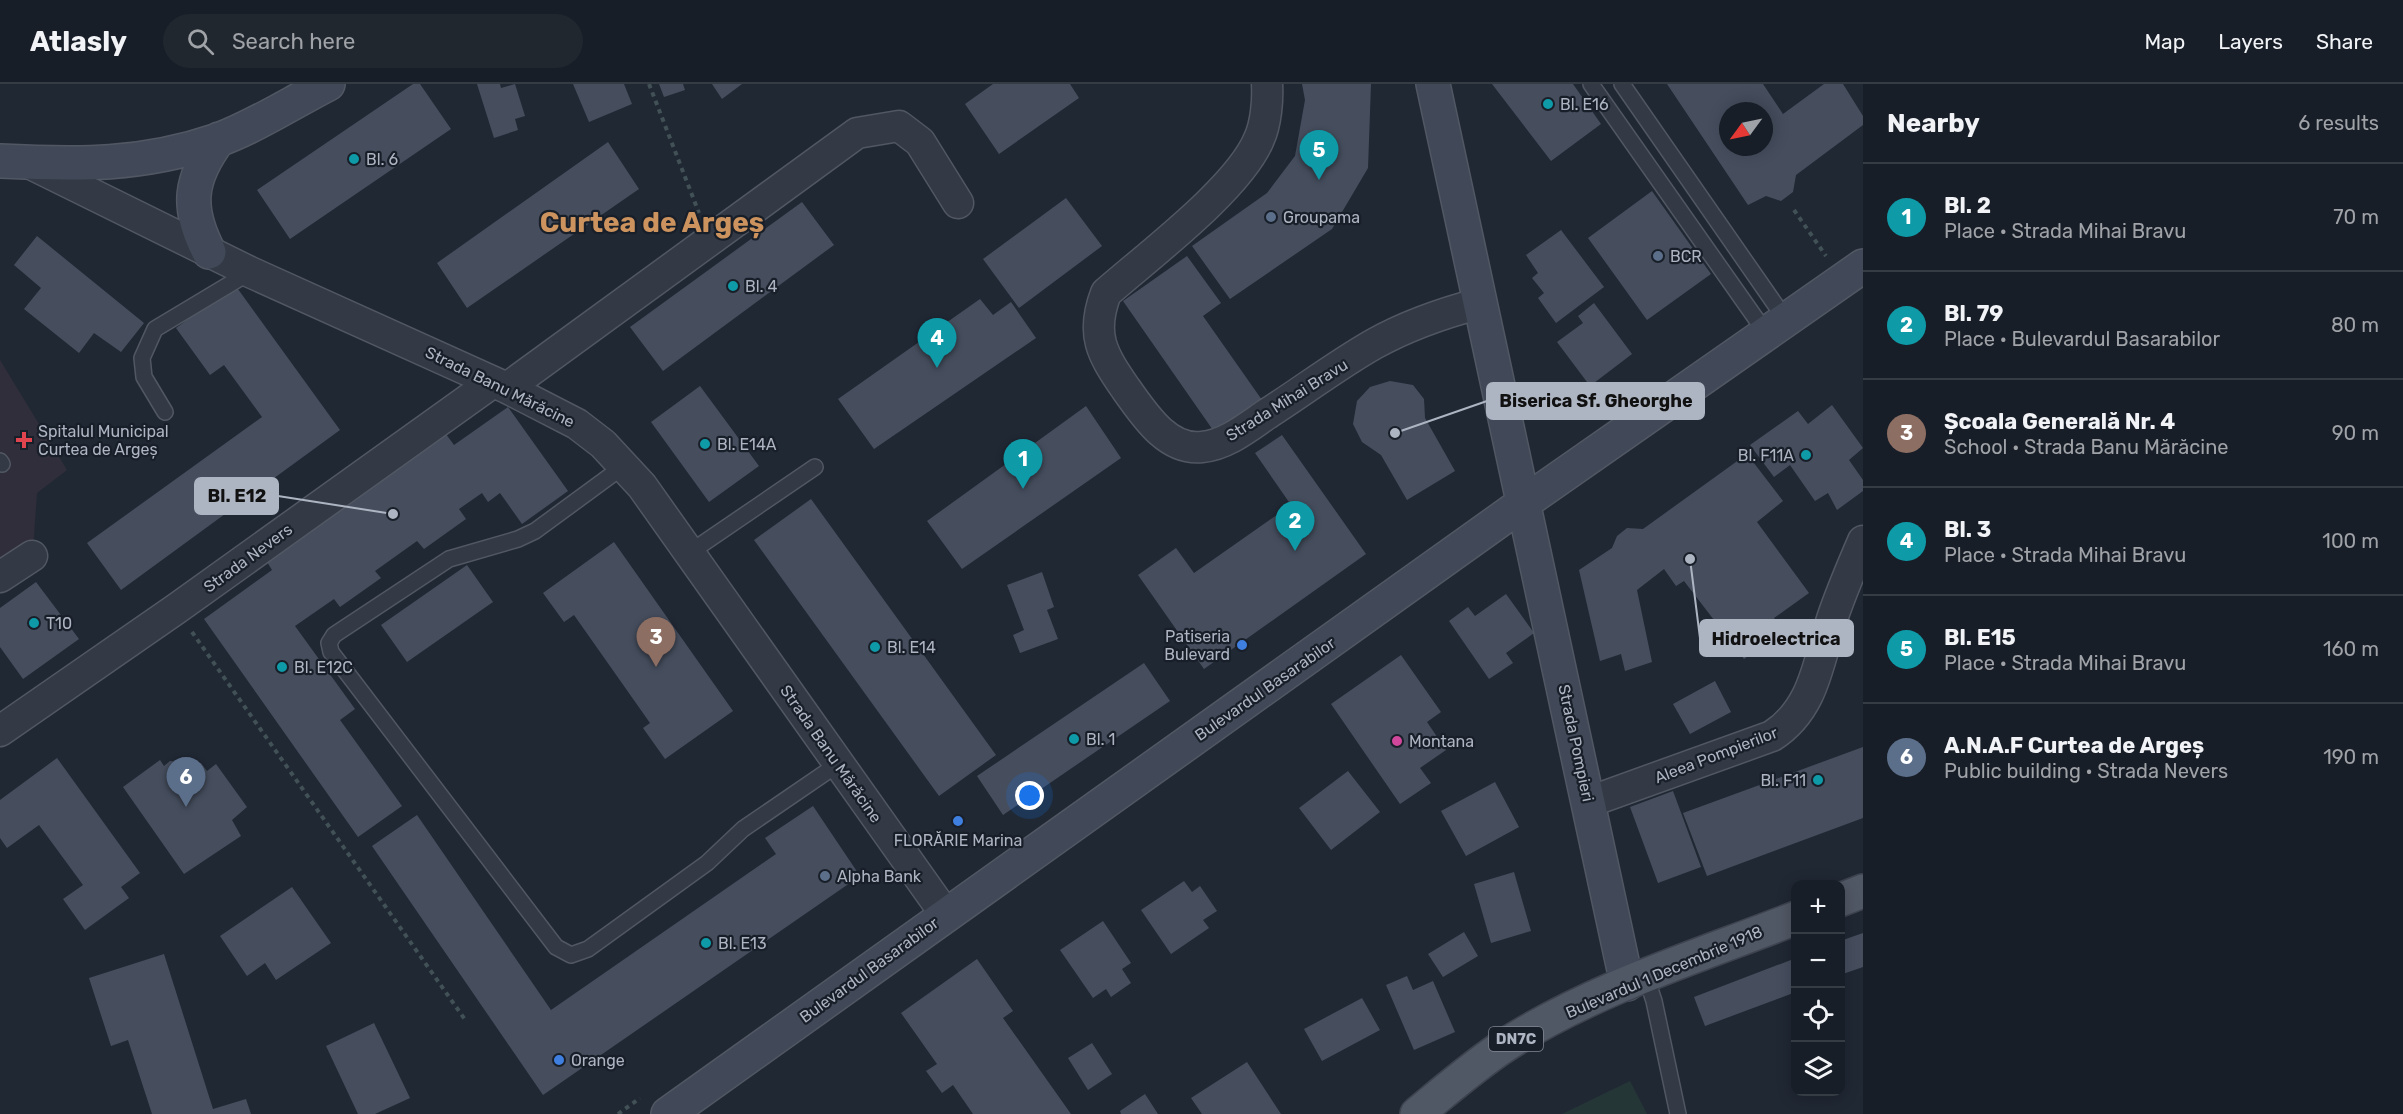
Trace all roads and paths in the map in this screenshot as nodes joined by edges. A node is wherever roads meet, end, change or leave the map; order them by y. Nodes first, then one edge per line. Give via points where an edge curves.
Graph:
1 (328, 84) edge
2 (649, 84) edge
3 (1267, 84) edge
4 (1433, 84) edge
5 (1591, 84) edge
6 (1622, 84) edge
7 (219, 139) junction
8 (15, 162) edge
9 (958, 203) dead end
10 (1794, 210) dead end
11 (709, 239) junction
12 (209, 252) junction
13 (1827, 258) dead end
14 (1863, 266) edge
15 (250, 272) junction
16 (1481, 303) junction
17 (1776, 327) junction
18 (500, 385) junction
19 (165, 412) dead end
20 (625, 465) junction
21 (815, 467) dead end
22 (1525, 502) junction
23 (1863, 541) edge
24 (689, 553) junction
25 (32, 556) dead end
26 (0, 577) edge
27 (176, 609) junction
28 (0, 730) edge
29 (838, 764) junction
30 (1589, 802) junction
31 (1863, 891) edge
32 (1845, 898) edge
33 (946, 915) junction
34 (1791, 920) edge
35 (1636, 980) junction
36 (466, 1021) dead end
37 (668, 1114) edge
38 (1417, 1114) edge
39 (1678, 1114) edge

1 - 7 main road
2 - 11 path
3 - 16 street, Strada Mihai Bravu via 1260,139 1235,175 1106,293 1098,312 1096,329 1106,360 1149,420 1172,441 1202,447 1233,437 1374,345 1413,324
4 - 16 main road
5 - 17 lane
6 - 17 lane
7 - 8 main road via 140,161
7 - 12 main road via 204,159 194,190 198,230
8 - 12 street, Strada Banu Mărăcine
9 - 11 street, Strada Nevers via 920,142 898,126 878,128 857,133
10 - 13 path
11 - 18 street, Strada Nevers
12 - 15 street, Strada Banu Mărăcine
14 - 17 main road, Bulevardul Basarabilor
15 - 18 street, Strada Banu Mărăcine
15 - 19 lane via 155,329 142,358 144,377
16 - 22 main road
17 - 22 main road, Bulevardul Basarabilor
18 - 20 street, Strada Banu Mărăcine via 578,424
18 - 27 street, Strada Nevers
20 - 24 street, Strada Banu Mărăcine
20 - 29 lane via 519,539 449,559 334,635 329,643 331,652 556,947 571,955 588,949 707,863 742,829
21 - 24 lane
22 - 30 main road, Strada Pompieri
22 - 33 main road, Bulevardul Basarabilor
23 - 30 street, Aleea Pompierilor via 1839,597 1815,680 1806,701 1787,727 1772,736
24 - 29 street, Strada Banu Mărăcine
25 - 26 street
27 - 28 street, Strada Nevers
27 - 36 path
29 - 33 street, Strada Banu Mărăcine
30 - 35 main road, Strada Pompieri
31 - 32 main road
33 - 37 main road, Bulevardul Basarabilor
34 - 35 main road, Bulevardul 1 Decembrie 1918 / DN7C
35 - 38 main road, Bulevardul 1 Decembrie 1918 / DN7C via 1507,1044
35 - 39 lane via 1654,1001

